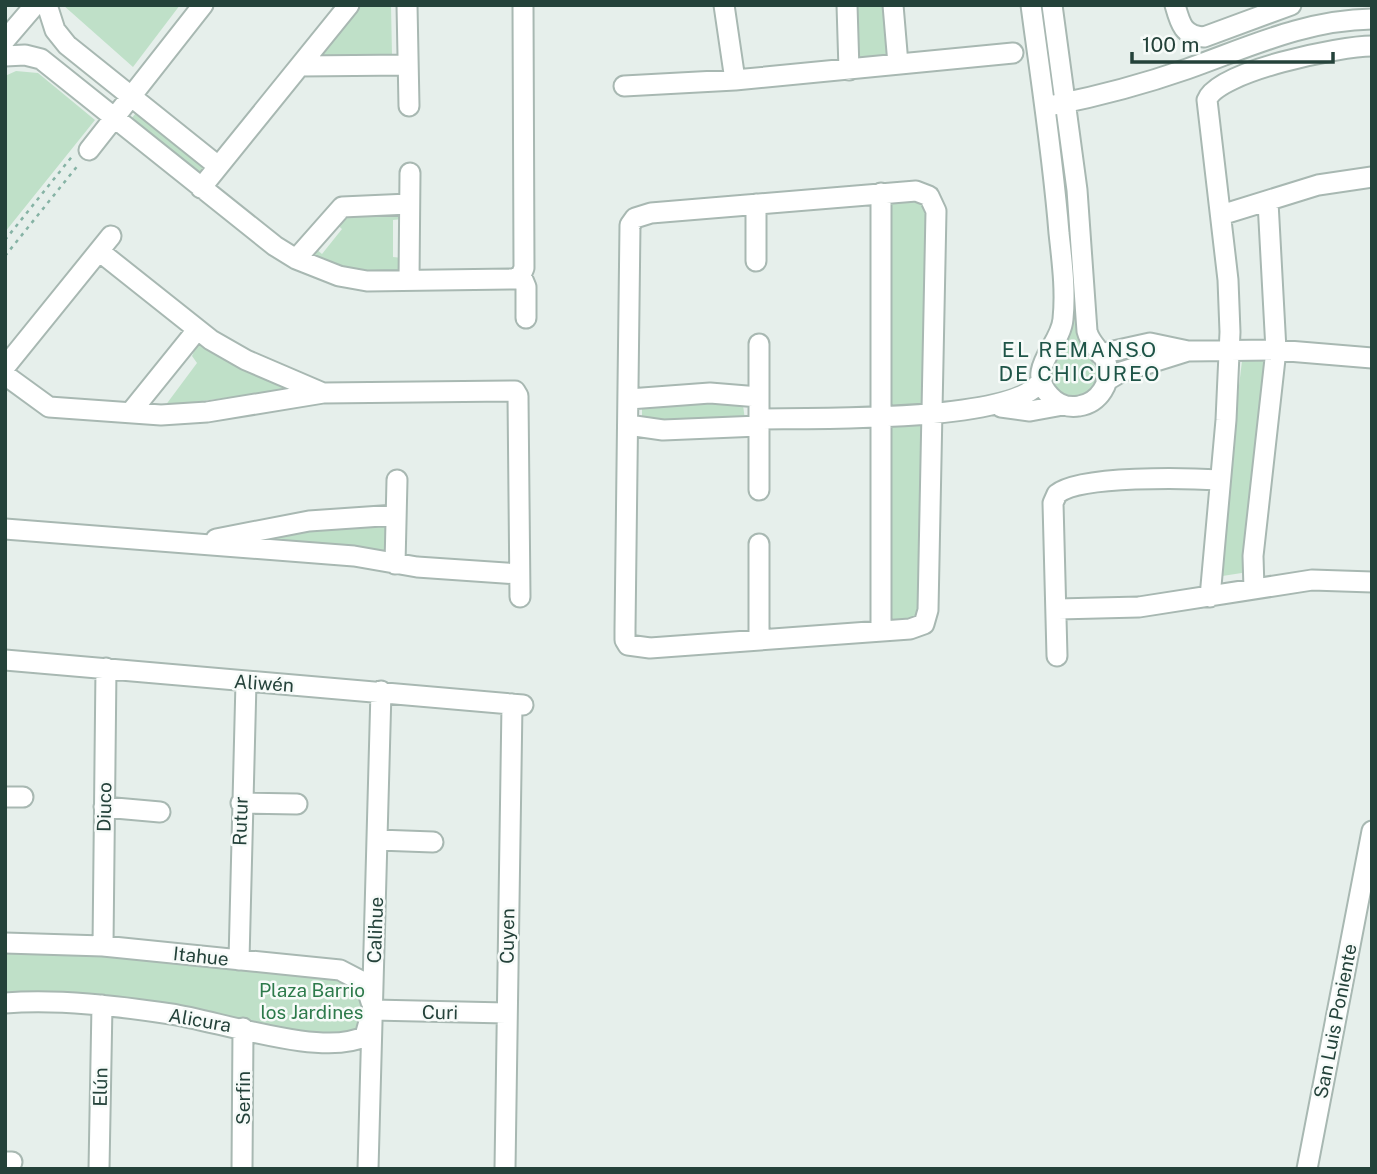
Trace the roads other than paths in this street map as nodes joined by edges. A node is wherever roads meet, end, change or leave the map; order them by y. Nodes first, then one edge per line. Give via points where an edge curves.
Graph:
1 (35, 5) edge
2 (47, 5) edge
3 (203, 5) edge
4 (349, 5) edge
5 (407, 5) edge
6 (523, 5) edge
7 (724, 5) edge
8 (847, 5) edge
9 (893, 5) edge
10 (1031, 5) edge
11 (1052, 5) edge
12 (1175, 5) edge
13 (1291, 5) edge
14 (1372, 19) edge
15 (5, 40) edge
16 (1372, 46) edge
17 (1013, 53) dead end
18 (5, 56) edge
19 (898, 64) junction
20 (408, 65) junction
21 (300, 66) junction
22 (849, 70) junction
23 (735, 80) junction
24 (624, 86) dead end
25 (132, 96) junction
26 (1066, 103) junction
27 (409, 106) dead end
28 (1046, 107) junction
29 (114, 119) junction
30 (85, 148) road end
31 (218, 166) junction
32 (410, 173) dead end
33 (1372, 177) edge
34 (201, 188) junction
35 (881, 194) junction
36 (1268, 202) junction
37 (409, 204) junction
38 (756, 204) junction
39 (1221, 215) junction
40 (296, 259) junction
41 (756, 261) dead end
42 (521, 275) junction
43 (409, 280) junction
44 (526, 318) dead end
45 (197, 330) junction
46 (759, 344) dead end
47 (1230, 350) junction
48 (1276, 350) junction
49 (1188, 351) junction
50 (1100, 354) junction
51 (1372, 358) edge
52 (5, 367) edge
53 (5, 375) edge
54 (1041, 380) junction
55 (1107, 381) junction
56 (323, 393) junction
57 (759, 397) junction
58 (629, 399) junction
59 (1063, 405) junction
60 (997, 406) junction
61 (130, 413) junction
62 (931, 413) junction
63 (882, 416) junction
64 (759, 422) junction
65 (628, 425) junction
66 (397, 480) dead end
67 (1220, 480) junction
68 (759, 490) dead end
69 (396, 515) junction
70 (5, 529) edge
71 (198, 543) junction
72 (759, 544) dead end
73 (395, 564) junction
74 (519, 574) junction
75 (1372, 582) edge
76 (1254, 589) junction
77 (520, 597) dead end
78 (1210, 597) junction
79 (1058, 609) junction
80 (881, 631) junction
81 (759, 638) junction
82 (1057, 656) dead end
83 (5, 660) edge
84 (106, 668) junction
85 (246, 682) junction
86 (381, 691) junction
87 (517, 704) joint
88 (241, 803) junction
89 (297, 804) dead end
90 (104, 807) junction
91 (160, 812) dead end
92 (1372, 831) edge
93 (377, 840) junction
94 (433, 842) dead end
95 (5, 943) edge
96 (103, 946) junction
97 (239, 960) junction
98 (5, 1003) edge
99 (102, 1005) junction
100 (373, 1010) junction
101 (506, 1013) junction
102 (243, 1028) junction
103 (99, 1169) edge
104 (242, 1169) edge
105 (368, 1169) edge
106 (505, 1169) edge
107 (1307, 1169) edge

1 - 15 street
2 - 25 street via 55,30 66,45
3 - 25 street
4 - 21 street
5 - 20 street
6 - 42 street
7 - 23 street
8 - 22 street
9 - 19 street
10 - 28 street
11 - 26 street
12 - 13 street via 1182,28 1192,36 1204,37
14 - 26 street via 1288,31 1185,69
16 - 39 street via 1300,57 1221,85 1209,94
17 - 19 street
18 - 29 street via 25,54 41,59
19 - 22 street
20 - 21 street
20 - 27 street
21 - 31 street
22 - 23 street
23 - 24 street
25 - 29 street
25 - 31 street
26 - 28 street
26 - 50 street via 1082,231 1087,331
28 - 54 street via 1064,311 1061,330 1042,363
29 - 30 street
29 - 34 street
31 - 34 street
32 - 37 street
33 - 36 street via 1318,185
34 - 40 street
35 - 38 street
35 - 62 street via 921,191 935,205
35 - 63 street
36 - 39 street
36 - 48 street
37 - 40 street via 342,207
37 - 43 street
38 - 41 street
38 - 58 street via 651,213 635,218 630,225
39 - 47 street
40 - 43 street via 355,279
42 - 43 street via 514,279
42 - 44 street via 526,287
45 - 52 street via 105,243
45 - 56 street via 246,360
45 - 61 street
46 - 57 street
47 - 48 street
47 - 49 street
47 - 67 street
48 - 51 street
48 - 76 street via 1253,556
49 - 50 street via 1150,344
49 - 55 street via 1121,372
50 - 55 street via 1107,367
53 - 61 street via 49,407
54 - 59 street via 1049,395
54 - 60 street via 1031,394
55 - 59 street via 1090,403
56 - 61 street via 208,412
56 - 74 street via 517,393
57 - 58 street via 710,393
57 - 64 street
58 - 65 street
59 - 60 street via 1030,411
60 - 62 street
62 - 63 street
62 - 80 street via 926,619 919,628
63 - 64 street
63 - 80 street
64 - 65 street via 663,430
64 - 68 street
65 - 81 street via 628,645 650,648
66 - 69 street
67 - 78 street
67 - 79 street via 1109,482 1061,491 1053,503
69 - 71 street via 318,520
69 - 73 street
70 - 71 street
71 - 73 street via 354,556
72 - 81 street
73 - 74 street
74 - 77 street
75 - 76 street via 1312,580
76 - 78 street
78 - 79 street via 1139,607
79 - 82 street
80 - 81 street
83 - 84 street, Aliwén
84 - 85 street, Aliwén
84 - 90 street, Diuco
85 - 86 street, Aliwén
85 - 88 street, Rutur
86 - 87 street, Aliwén
86 - 93 street, Calihue
87 - 101 street, Cuyen
88 - 89 street
88 - 97 street, Rutur
90 - 91 street
90 - 96 street, Diuco
92 - 107 street, San Luis Poniente
93 - 94 street
93 - 100 street, Calihue
95 - 96 street, Itahue
96 - 97 street, Itahue
97 - 100 street, Itahue via 353,974 365,983
98 - 99 street, Alicura
99 - 102 street, Alicura
99 - 103 street, Elún
100 - 101 street, Curi
100 - 102 street, Alicura via 365,1036 352,1043 306,1042
100 - 105 street, Calihue
101 - 106 street, Cuyen
102 - 104 street, Serfin

